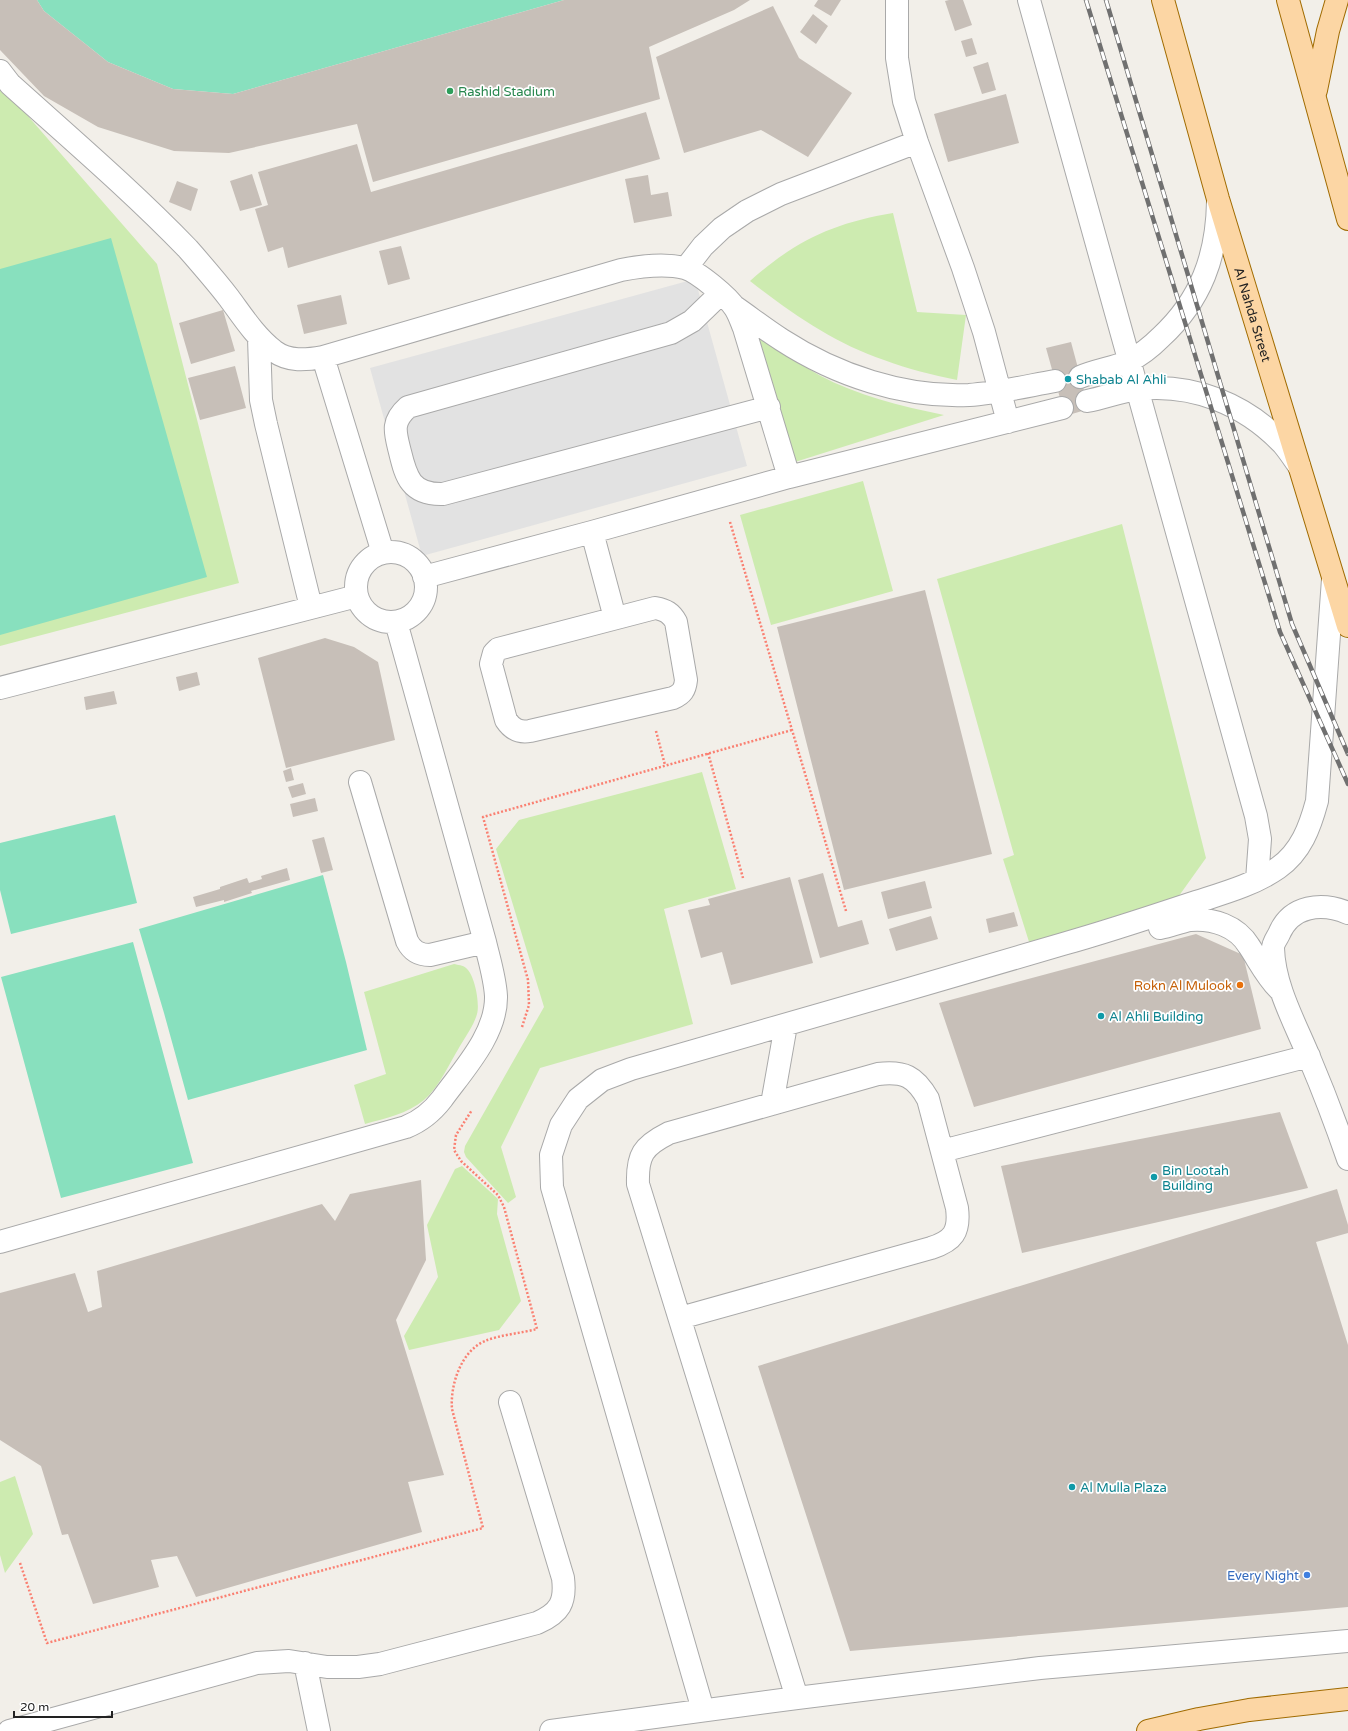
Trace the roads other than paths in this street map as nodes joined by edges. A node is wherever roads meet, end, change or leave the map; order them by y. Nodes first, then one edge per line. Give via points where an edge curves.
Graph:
1 (897, 0) edge
2 (1029, 0) edge
3 (1163, 0) edge
4 (1288, 0) edge
5 (1340, 3) edge
6 (0, 71) edge
7 (1314, 97) junction
8 (917, 142) junction
9 (1218, 199) junction
10 (1348, 219) edge
11 (686, 268) junction
12 (728, 300) junction
13 (259, 338) junction
14 (323, 357) junction
15 (1129, 361) junction
16 (1080, 377) dead end
17 (1055, 381) dead end
18 (1137, 389) junction
19 (999, 390) junction
20 (1087, 401) dead end
21 (768, 407) junction
22 (1062, 408) dead end
23 (1008, 422) junction
24 (1300, 467) junction
25 (789, 478) junction
26 (592, 532) junction
27 (383, 553) junction
28 (1334, 576) junction
29 (424, 577) junction
30 (357, 596) junction
31 (311, 607) junction
32 (615, 618) junction
33 (396, 622) junction
34 (1348, 626) edge
35 (0, 688) edge
36 (360, 782) dead end
37 (1257, 880) junction
38 (1348, 913) edge
39 (1104, 932) junction
40 (485, 942) junction
41 (1282, 992) junction
42 (786, 1025) junction
43 (1309, 1056) junction
44 (772, 1104) junction
45 (942, 1151) junction
46 (1348, 1159) edge
47 (0, 1242) edge
48 (680, 1318) junction
49 (510, 1402) dead end
50 (1348, 1641) edge
51 (305, 1663) junction
52 (797, 1698) junction
53 (1348, 1699) edge
54 (703, 1710) junction
55 (9, 1731) edge
56 (320, 1731) edge
57 (550, 1731) edge
58 (1148, 1731) edge

1 - 8 lane via 897,58 904,101
2 - 15 lane
3 - 9 main road, Al Nahda Street
4 - 7 main road
5 - 7 main road via 1328,31
6 - 13 lane via 10,84 145,206 189,251
7 - 10 main road
8 - 11 lane via 781,194 747,211 722,228 703,246
8 - 19 lane via 984,332
9 - 15 lane via 1218,227 1212,254 1203,280 1190,305 1152,346
9 - 24 main road, Al Nahda Street
11 - 12 lane via 706,280
11 - 14 lane via 644,266 621,270
12 - 19 lane via 783,341 828,366 882,385 931,394 969,395
12 - 21 lane via 744,328
12 - 21 lane via 671,333 408,407 398,418 396,426 406,474 417,488 434,494 443,494
13 - 14 lane via 275,352 290,359
13 - 31 lane via 264,418
14 - 27 lane
15 - 16 lane
15 - 18 lane
17 - 19 lane
18 - 20 lane
18 - 24 lane via 1191,391 1230,404 1264,426 1284,445
18 - 37 lane via 1256,816 1260,839
19 - 23 lane
21 - 25 lane
22 - 23 lane
23 - 25 lane
24 - 28 main road, Al Nahda Street
25 - 26 lane
26 - 29 lane
26 - 32 lane
27 - 29 lane via 400,553 415,562
27 - 30 lane via 370,559 361,569 356,582
28 - 34 main road, Al Nahda Street
28 - 37 lane via 1317,801 1312,822 1304,840 1292,856
29 - 33 lane via 426,592 420,606 410,617
30 - 31 lane
30 - 33 lane via 362,608 371,617
31 - 35 lane
32 - 32 lane via 655,608 664,609 672,614 676,622 686,680 685,688 680,694 673,698 530,731 523,732 510,726 506,720 491,664 494,653 498,649
33 - 40 lane
36 - 40 lane via 411,948 423,955 430,955
37 - 39 lane
38 - 41 lane via 1334,908 1314,906 1296,913 1281,928 1273,946
39 - 41 lane via 1129,932 1188,921 1212,921 1238,932
39 - 42 lane
40 - 47 lane via 496,996 491,1026 435,1109 416,1122 406,1127
41 - 43 lane
42 - 44 lane
42 - 54 lane via 602,1080 578,1099 561,1125 551,1156 552,1186
43 - 45 lane
43 - 46 lane
44 - 45 lane via 878,1074 894,1072 908,1076 920,1086 928,1099
44 - 48 lane via 669,1133 655,1140 644,1151 637,1166 638,1184
45 - 48 lane via 959,1222 954,1235 944,1244
48 - 52 lane
49 - 51 lane via 563,1578 565,1592 560,1606 550,1617 537,1623 380,1664 343,1668
50 - 52 lane via 1040,1668
51 - 55 lane via 257,1663
51 - 56 lane
52 - 54 lane
53 - 58 main road via 1250,1710
54 - 57 lane

